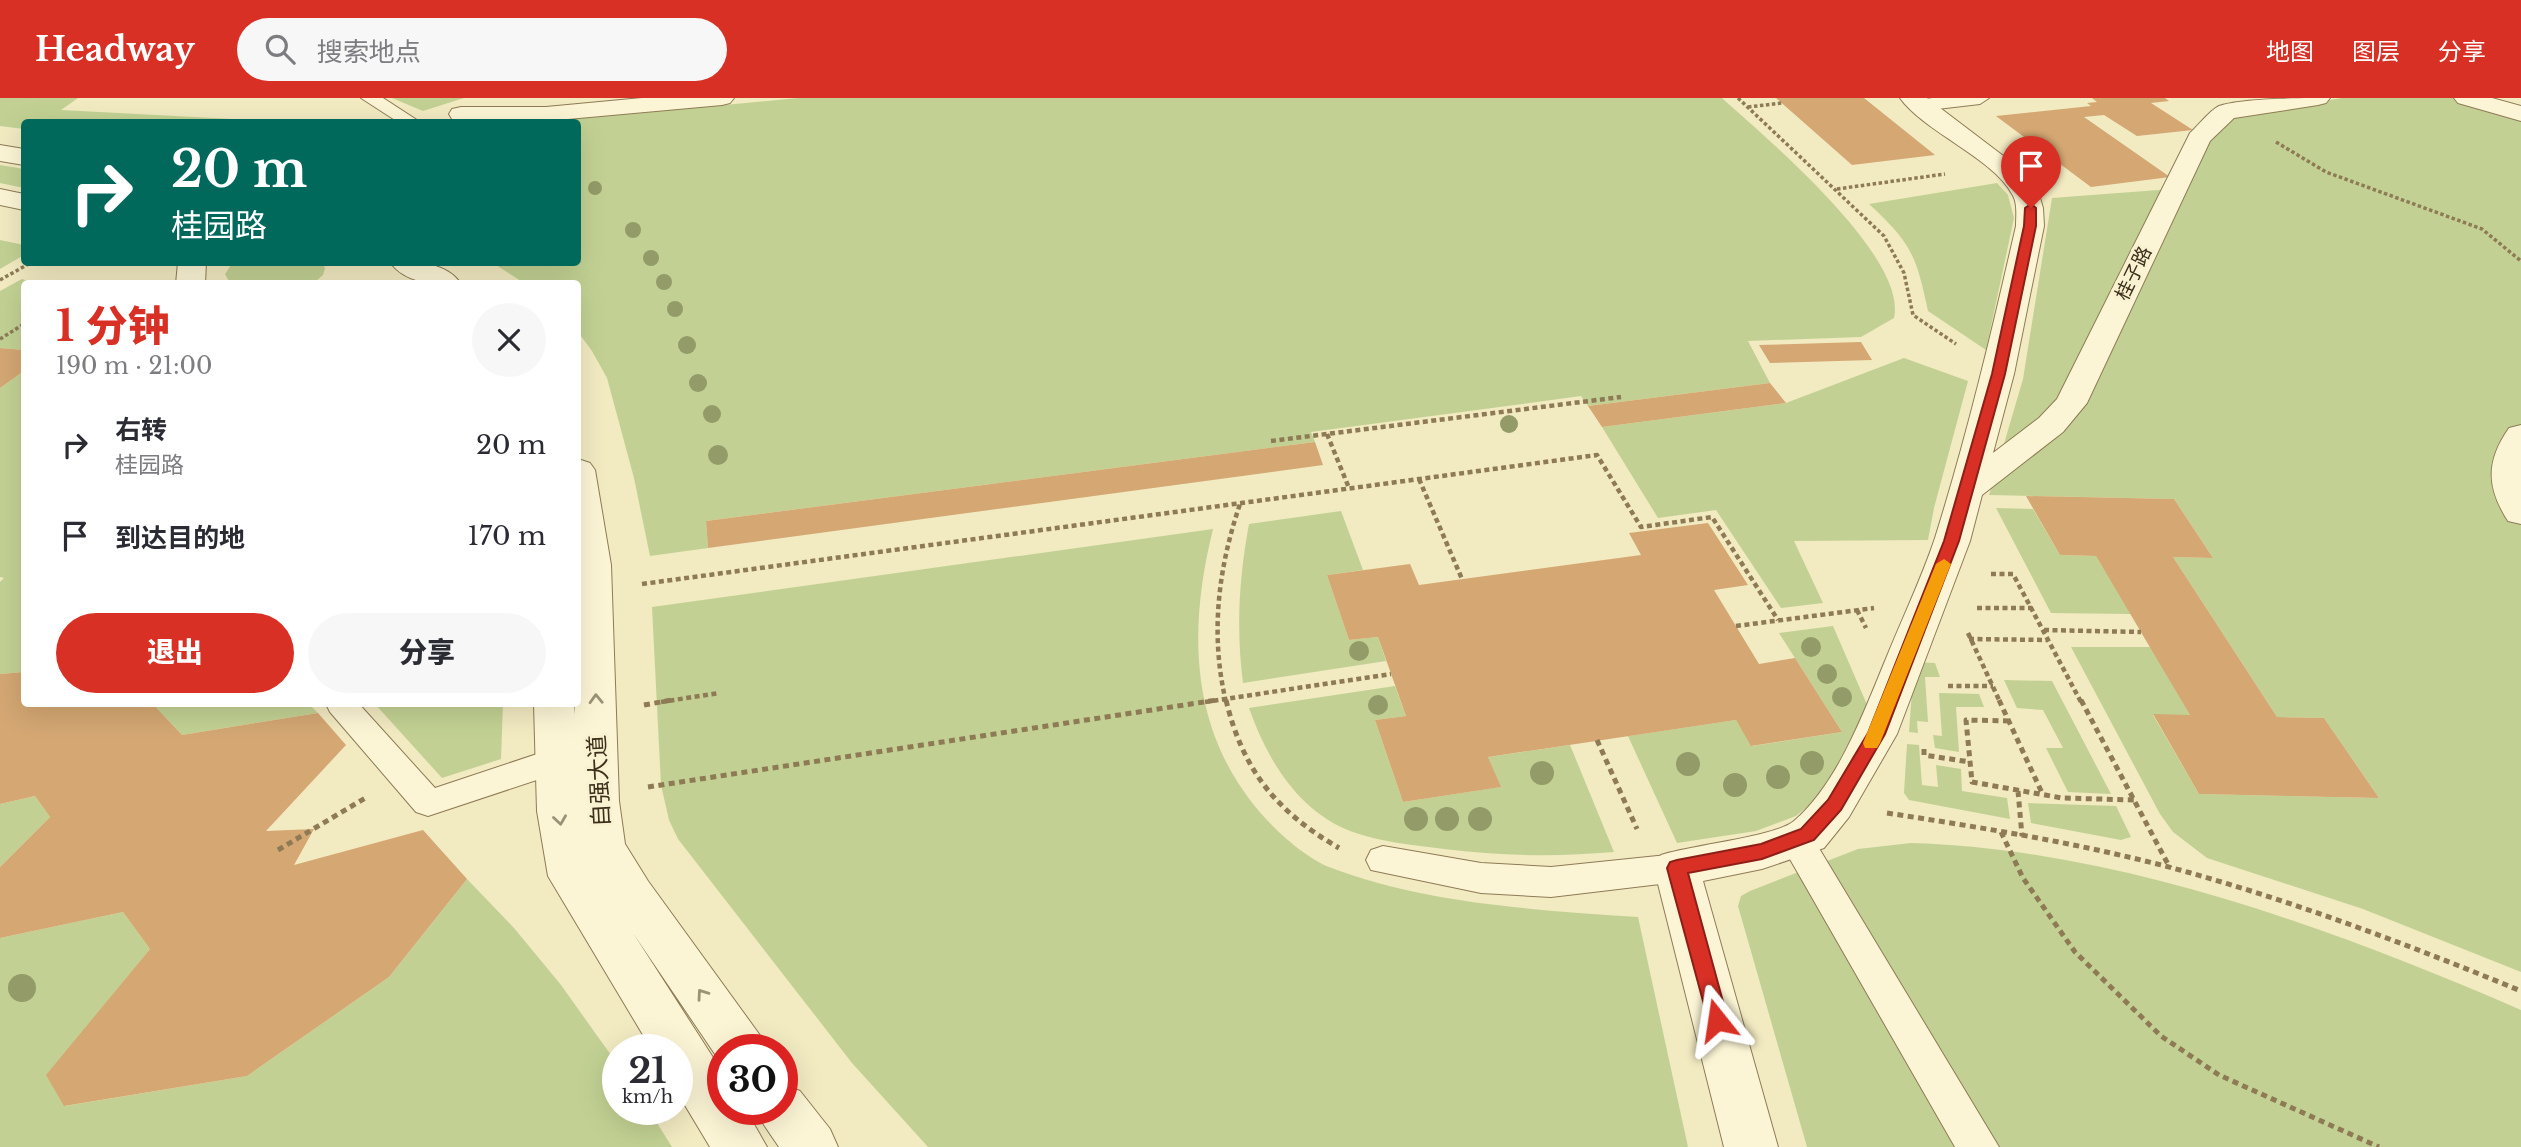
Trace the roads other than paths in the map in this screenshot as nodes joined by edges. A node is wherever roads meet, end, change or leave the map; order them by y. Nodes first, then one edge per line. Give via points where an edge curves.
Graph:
1 (370, 98) edge
2 (508, 98) edge
3 (722, 98) edge
4 (1980, 98) edge
5 (2318, 98) edge
6 (2466, 98) edge
7 (1916, 101) edge
8 (461, 114) junction
9 (2521, 114) edge
10 (406, 119) edge
11 (447, 119) edge
12 (0, 153) edge
13 (21, 156) edge
14 (0, 197) edge
15 (21, 201) edge
16 (412, 266) edge
17 (439, 280) edge
18 (2521, 435) edge
19 (581, 489) edge
20 (1966, 490) junction
21 (2521, 513) edge
22 (344, 707) edge
23 (554, 707) edge
24 (555, 761) junction
25 (1796, 840) junction
26 (1383, 860) road end
27 (1666, 869) junction
28 (730, 1034) edge
29 (740, 1147) edge
30 (1751, 1147) edge
31 (1978, 1147) edge

1 - 10 lane
2 - 8 street
3 - 8 street via 546,114
4 - 7 lane
5 - 20 street, 桂子路 via 2226,112 2199,138 2071,403 2051,425
6 - 9 street
7 - 20 street via 2001,166 2025,191 2031,208 1998,374
8 - 11 street
12 - 13 street
14 - 15 street
16 - 17 street
18 - 21 street via 2508,456 2509,485
28 -> 19 street, 自强大道 via 632,895 603,844 597,802 593,565
20 - 25 street via 1940,573 1876,734 1834,805 1808,835
22 - 24 lane via 428,803
23 - 24 street, 自强大道
24 -> 29 street, 自强大道 via 571,876
25 - 27 street
25 - 31 lane
26 - 27 lane via 1516,881 1551,882
27 - 30 street

